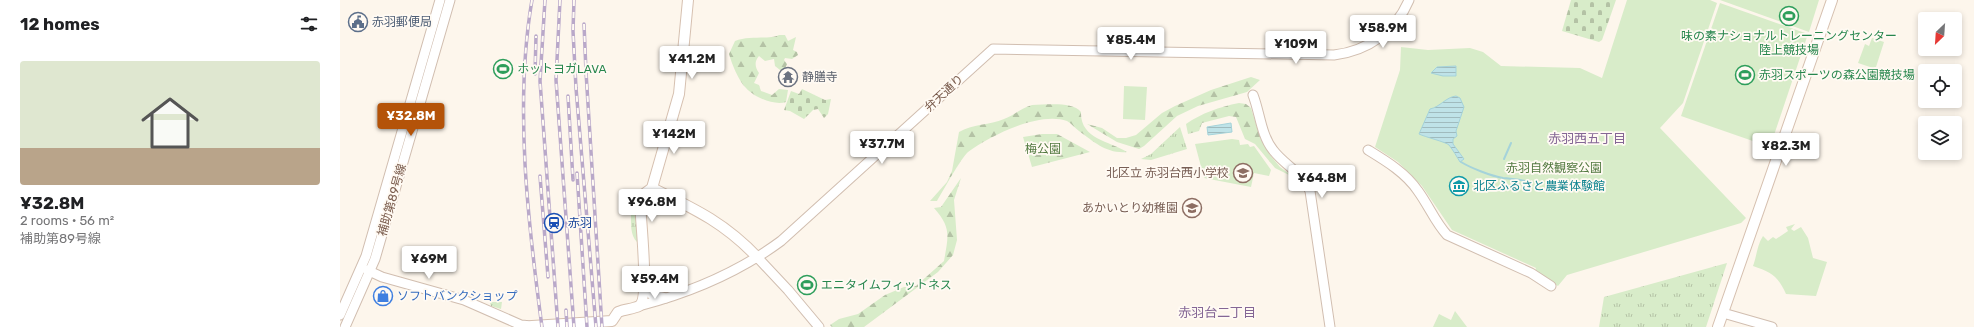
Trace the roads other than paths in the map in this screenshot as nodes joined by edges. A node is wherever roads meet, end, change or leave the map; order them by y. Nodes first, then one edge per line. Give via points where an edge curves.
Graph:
1 (440, 0) edge
2 (450, 0) edge
3 (688, 0) edge
4 (1409, 0) edge
5 (1832, 0) edge
6 (1253, 95) dead end
7 (1368, 150) dead end
8 (652, 188) junction
9 (758, 258) junction
10 (362, 267) junction
11 (371, 272) junction
12 (645, 286) junction
13 (1551, 286) dead end
14 (673, 297) junction
15 (639, 306) junction
16 (1723, 313) junction
17 (340, 315) edge
18 (612, 324) edge
19 (532, 326) edge
20 (345, 327) edge
21 (819, 327) edge
22 (1330, 327) edge
23 (1718, 327) edge
24 (1772, 327) edge

1 - 10 street, 補助第89号線
2 - 11 street, 補助第89号線
3 - 8 main road via 679,94
4 - 9 street, 弁天通り via 1392,28 1376,40 1360,49 1334,55 993,49 791,234
5 - 16 main road
6 - 22 street via 1268,144 1304,180 1310,191
7 - 13 street via 1390,164 1418,190 1447,235 1532,273
8 - 9 main road via 718,222
8 - 12 main road via 640,200
9 - 14 street, 弁天通り
9 - 21 street
10 - 11 street
10 - 17 street, 補助第89号線
11 - 19 street via 464,300 521,325
11 - 20 street, 補助第89号線
12 - 14 street via 649,293 655,296
12 - 15 main road via 644,298
14 - 15 street, 弁天通り
15 - 18 main road, 弁天通り via 618,312
16 - 23 main road
16 - 24 street
18 - 19 main road

